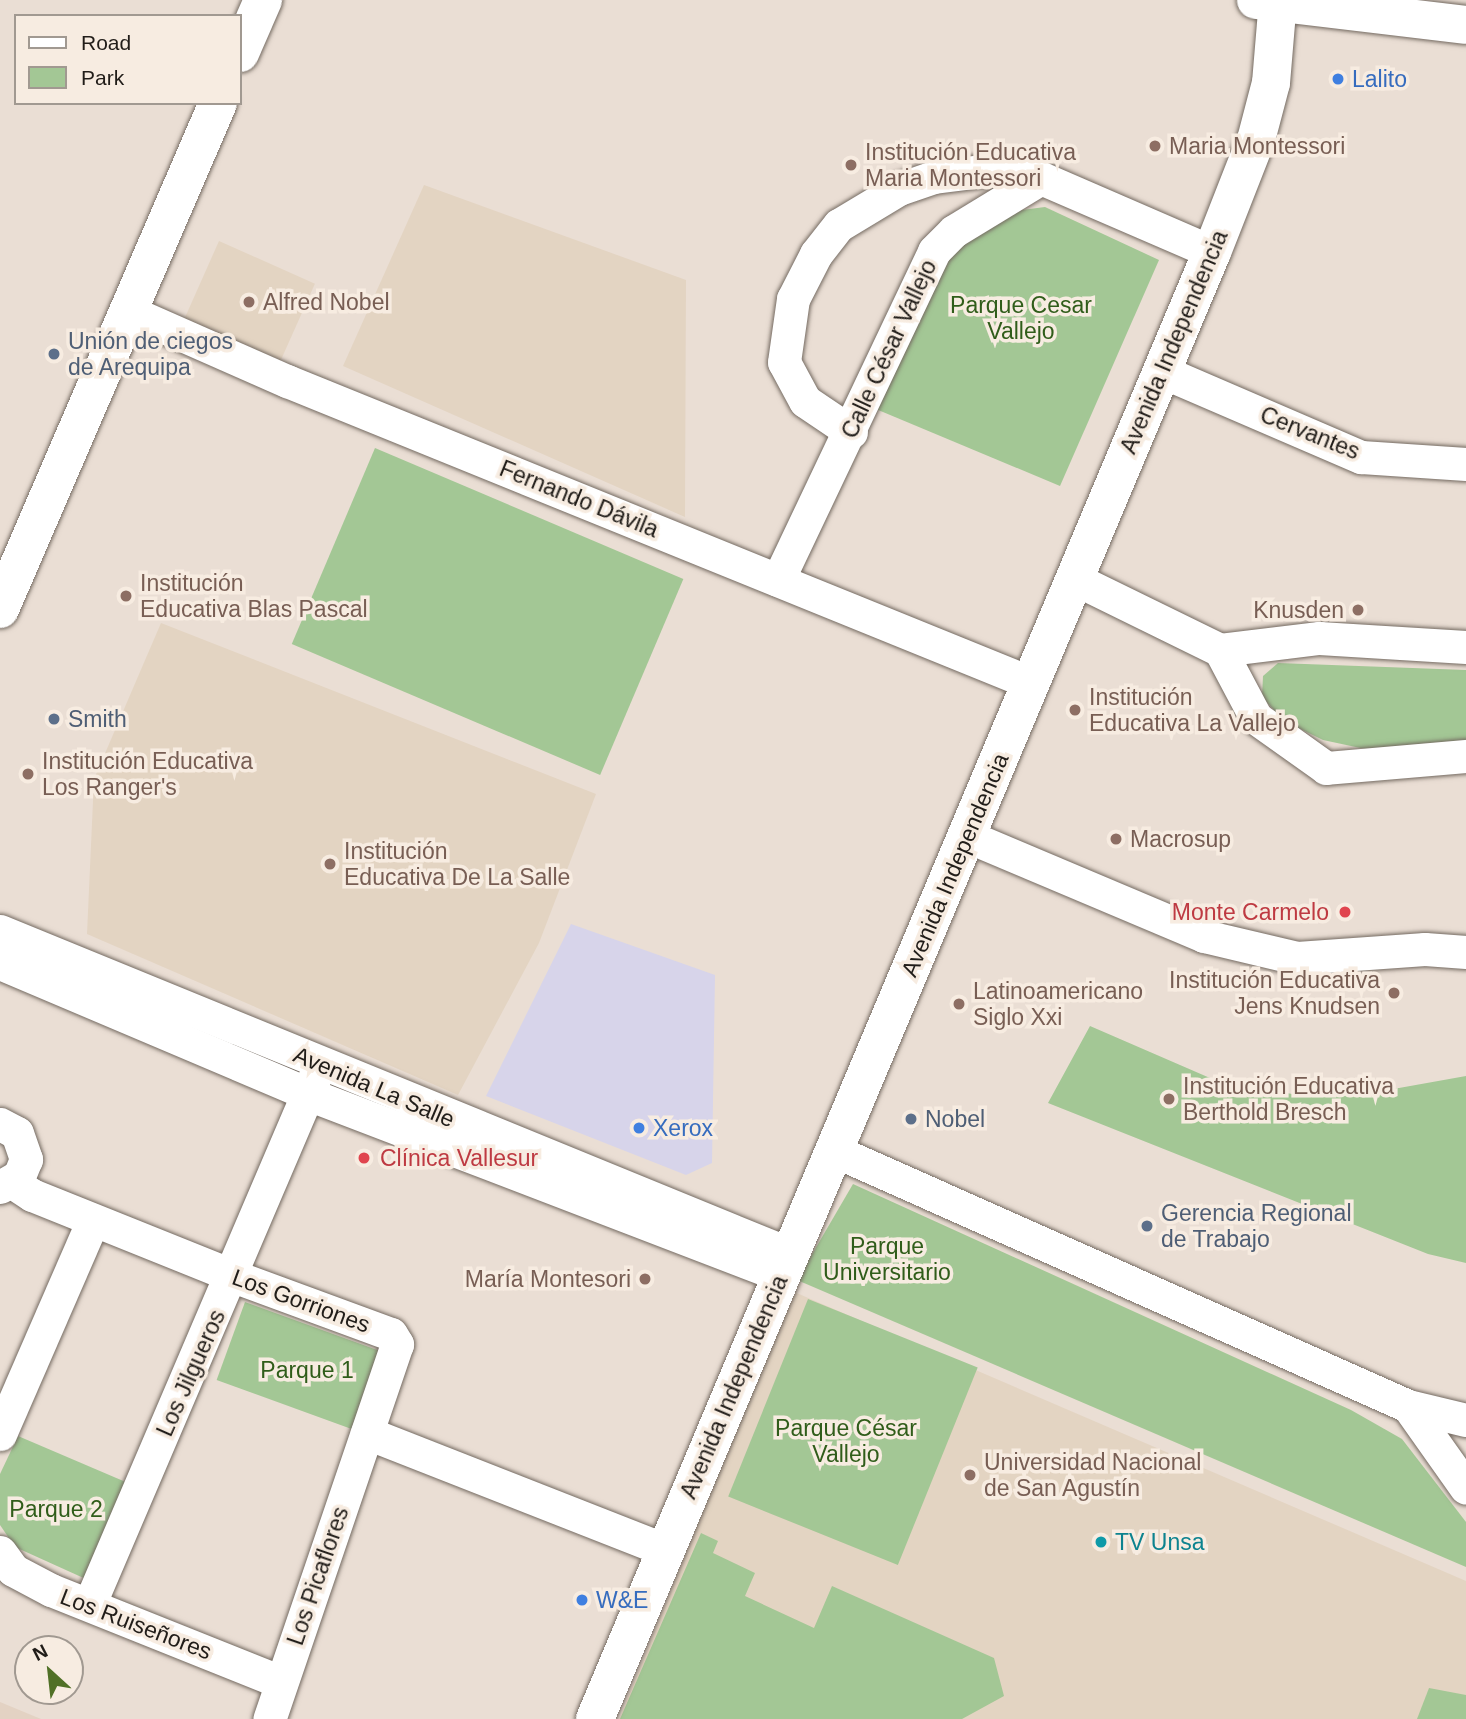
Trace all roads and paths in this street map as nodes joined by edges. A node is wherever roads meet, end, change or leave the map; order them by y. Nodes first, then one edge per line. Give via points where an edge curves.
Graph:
1 (262, 0) edge
2 (1271, 1) edge
3 (1466, 25) edge
4 (242, 48) edge
5 (217, 105) edge
6 (1041, 178) junction
7 (1212, 251) junction
8 (128, 311) junction
9 (1161, 371) junction
10 (851, 432) junction
11 (1466, 464) edge
12 (1075, 579) junction
13 (778, 580) junction
14 (0, 609) edge
15 (1466, 647) edge
16 (1220, 650) junction
17 (1031, 683) junction
18 (1466, 756) edge
19 (967, 836) junction
20 (0, 931) edge
21 (1466, 952) edge
22 (0, 964) edge
23 (314, 1079) junction
24 (0, 1124) edge
25 (835, 1151) junction
26 (6, 1185) edge
27 (93, 1220) junction
28 (785, 1265) junction
29 (233, 1276) junction
30 (1408, 1406) junction
31 (1466, 1420) edge
32 (367, 1433) junction
33 (0, 1434) edge
34 (1466, 1488) edge
35 (665, 1550) junction
36 (0, 1552) edge
37 (90, 1603) junction
38 (281, 1682) junction
39 (269, 1719) edge
40 (595, 1719) edge

1 - 4 main road
2 - 3 main road
2 - 7 main road, Avenida Independencia via 1271,83 1256,140
5 - 8 main road
6 - 7 street
6 - 10 street, Calle César Vallejo via 954,231 934,251
6 - 10 street via 1005,168 934,177 900,189 839,225 816,254 793,299 784,362 806,401
7 - 9 main road, Avenida Independencia
8 - 13 street, Fernando Dávila via 287,381
8 - 14 main road
9 - 11 street, Cervantes via 1361,457
9 - 12 main road, Avenida Independencia
10 - 13 street, Calle César Vallejo
12 - 16 street
12 - 17 main road, Avenida Independencia
13 - 17 street, Fernando Dávila
15 - 16 street via 1319,638
16 - 18 street via 1256,718 1326,768
17 - 19 main road, Avenida Independencia
19 - 21 street via 1204,936 1297,958 1424,949
19 - 25 main road, Avenida Independencia
20 - 23 street, Avenida La Salle
22 - 23 street, Avenida La Salle
23 - 28 street, Avenida La Salle
23 - 29 street, Los Jilgueros
24 - 26 street via 17,1133 25,1150 23,1168
25 - 28 main road, Avenida Independencia
25 - 30 street
26 - 27 street, Los Gorriones
27 - 29 street, Los Gorriones
27 - 33 street
28 - 35 main road, Avenida Independencia
29 - 32 street, Los Gorriones via 391,1334 397,1344 395,1355
29 - 37 street, Los Jilgueros
30 - 31 street
30 - 34 street
32 - 35 street
32 - 38 street, Los Picaflores
35 - 40 main road, Avenida Independencia
36 - 37 street, Los Ruiseñores via 13,1570
37 - 38 street, Los Ruiseñores
38 - 39 street, Los Picaflores

